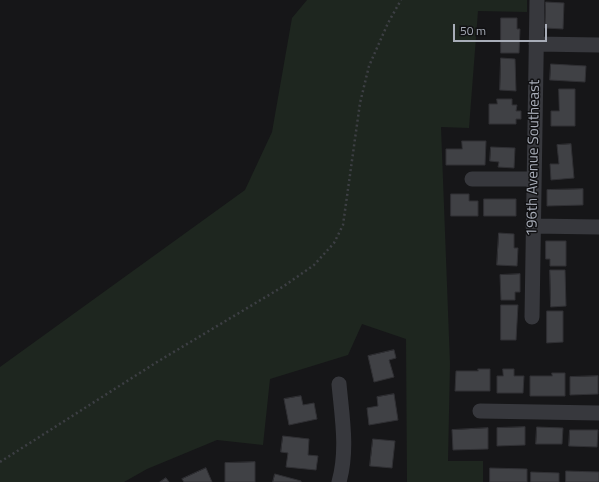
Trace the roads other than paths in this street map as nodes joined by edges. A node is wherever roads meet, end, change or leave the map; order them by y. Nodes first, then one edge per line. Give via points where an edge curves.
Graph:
1 (537, 0) edge
2 (536, 44) junction
3 (599, 45) edge
4 (472, 179) dead end
5 (534, 179) junction
6 (533, 226) junction
7 (599, 226) edge
8 (532, 317) dead end
9 (339, 384) dead end
10 (480, 411) dead end
11 (599, 413) edge
12 (339, 482) edge

1 - 2 street, 196th Avenue Southeast
2 - 3 street
2 - 5 street, 196th Avenue Southeast
4 - 5 street
5 - 6 street, 196th Avenue Southeast
6 - 7 street
6 - 8 street, 196th Avenue Southeast
9 - 12 street via 345,449
10 - 11 street

